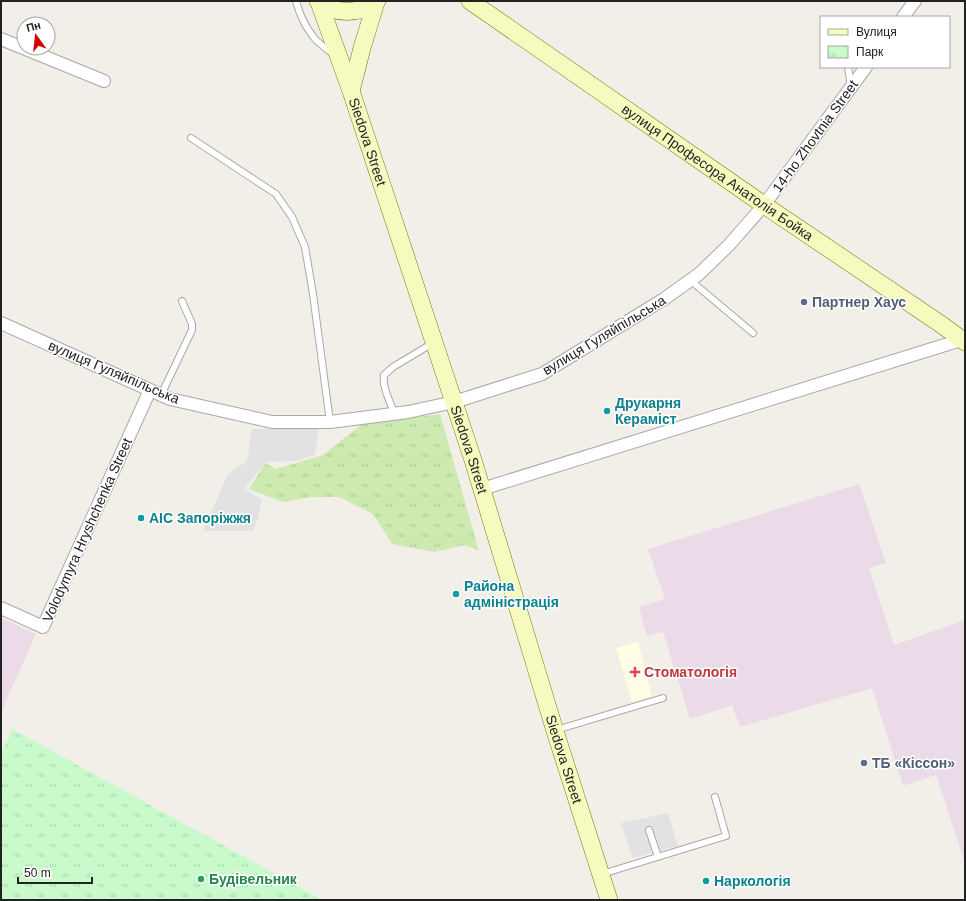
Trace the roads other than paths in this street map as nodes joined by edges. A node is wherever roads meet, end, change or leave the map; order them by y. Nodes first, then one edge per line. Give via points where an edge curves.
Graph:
1 (296, 1) edge
2 (470, 1) edge
3 (914, 1) edge
4 (318, 2) edge
5 (376, 2) edge
6 (904, 16) edge
7 (1, 38) edge
8 (339, 58) junction
9 (848, 68) edge
10 (865, 68) edge
11 (104, 81) dead end
12 (851, 88) junction
13 (351, 91) junction
14 (191, 138) dead end
15 (764, 205) junction
16 (690, 280) junction
17 (182, 302) dead end
18 (1, 323) edge
19 (753, 333) dead end
20 (963, 341) edge
21 (434, 343) junction
22 (156, 393) junction
23 (454, 402) junction
24 (394, 413) junction
25 (330, 422) junction
26 (482, 489) junction
27 (1, 608) edge
28 (663, 698) dead end
29 (555, 731) junction
30 (715, 797) dead end
31 (650, 830) dead end
32 (658, 857) junction
33 (602, 874) junction
34 (609, 900) edge

1 - 8 lane via 312,35
2 - 15 street, вулиця Професора Анатолія Бойка
3 - 6 street
4 - 5 street via 332,10 347,12 362,10
4 - 8 street, Siedova Street
5 - 13 street
7 - 11 street
8 - 13 street, Siedova Street
9 - 12 lane
10 - 12 street, 14-ho Zhovtnia Street
12 - 15 street, 14-ho Zhovtnia Street
13 - 21 street, Siedova Street
14 - 25 lane via 276,194 292,217 306,254
15 - 16 street, вулиця Гуляйпільська via 729,244
15 - 20 street, вулиця Професора Анатолія Бойка
16 - 19 lane
16 - 23 street, вулиця Гуляйпільська via 664,299 542,374
17 - 22 lane via 192,324 192,330
18 - 22 street, вулиця Гуляйпільська
20 - 26 street
21 - 23 street, Siedova Street
21 - 24 lane via 384,375 384,385
22 - 25 street, вулиця Гуляйпільська via 170,399 272,422
22 - 27 street, Volodymyra Hryshchenka Street via 43,627
23 - 24 street, вулиця Гуляйпільська
23 - 26 street, Siedova Street
24 - 25 street, вулиця Гуляйпільська
26 - 29 street, Siedova Street
28 - 29 lane
29 - 33 street, Siedova Street
30 - 32 lane via 726,836
31 - 32 lane
32 - 33 lane
33 - 34 street, Siedova Street

